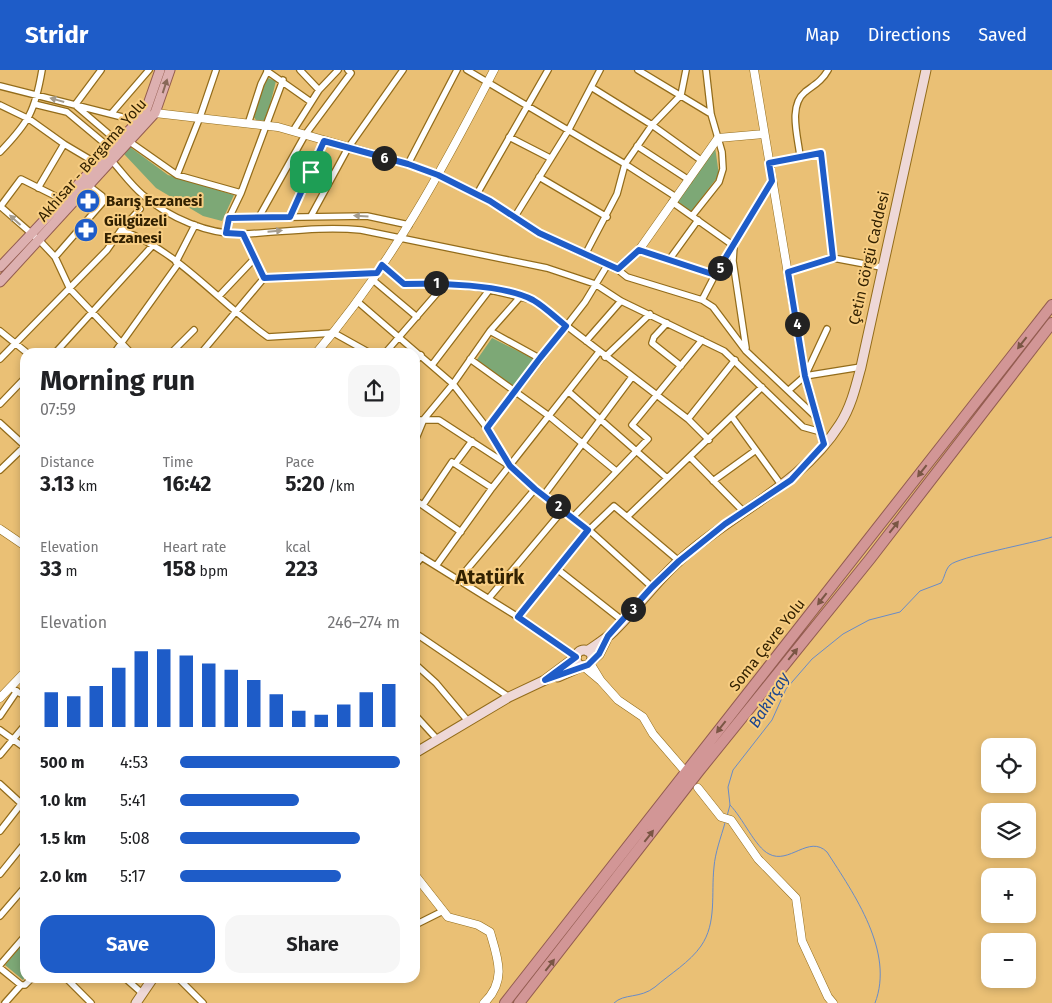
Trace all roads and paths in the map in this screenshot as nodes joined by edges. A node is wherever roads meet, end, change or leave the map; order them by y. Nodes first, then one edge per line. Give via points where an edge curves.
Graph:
1 (42, 70) edge
2 (149, 70) edge
3 (160, 70) edge
4 (170, 70) edge
5 (216, 70) edge
6 (268, 70) edge
7 (300, 70) edge
8 (338, 70) edge
9 (348, 70) edge
10 (403, 70) edge
11 (457, 70) edge
12 (467, 70) edge
13 (494, 70) edge
14 (548, 70) edge
15 (600, 70) edge
16 (638, 70) edge
17 (686, 70) edge
18 (706, 70) edge
19 (754, 70) edge
20 (828, 70) edge
21 (926, 70) edge
22 (97, 72) edge
23 (283, 80) junction
24 (488, 81) junction
25 (0, 86) edge
26 (591, 87) junction
27 (320, 90) junction
28 (38, 94) junction
29 (681, 95) junction
30 (311, 102) junction
31 (34, 104) junction
32 (0, 105) edge
33 (75, 105) junction
34 (528, 106) junction
35 (155, 113) junction
36 (111, 114) junction
37 (711, 114) junction
38 (200, 117) junction
39 (29, 119) junction
40 (138, 121) junction
41 (248, 124) junction
42 (652, 125) junction
43 (266, 127) junction
44 (293, 131) junction
45 (568, 131) junction
46 (764, 134) junction
47 (304, 136) junction
48 (509, 137) junction
49 (718, 138) junction
50 (117, 141) junction
51 (324, 141) junction
52 (130, 142) junction
53 (64, 144) junction
54 (637, 146) junction
55 (110, 148) junction
56 (348, 148) junction
57 (0, 152) edge
58 (800, 156) junction
59 (550, 158) junction
60 (112, 161) junction
61 (702, 161) junction
62 (769, 163) junction
63 (96, 164) junction
64 (408, 164) junction
65 (625, 164) junction
66 (177, 175) junction
67 (438, 175) junction
68 (539, 178) junction
69 (688, 180) junction
70 (772, 181) junction
71 (89, 186) junction
72 (38, 188) junction
73 (241, 193) junction
74 (477, 194) junction
75 (674, 199) junction
76 (62, 200) junction
77 (0, 206) edge
78 (140, 209) dead end
79 (311, 216) junction
80 (607, 216) junction
81 (692, 216) junction
82 (259, 217) junction
83 (290, 217) junction
84 (229, 218) junction
85 (514, 218) junction
86 (698, 220) junction
87 (195, 225) junction
88 (409, 225) junction
89 (121, 230) junction
90 (226, 233) junction
91 (32, 234) junction
92 (243, 234) junction
93 (400, 238) junction
94 (40, 241) junction
95 (154, 244) junction
96 (734, 246) junction
97 (639, 250) junction
98 (586, 253) junction
99 (55, 258) junction
100 (255, 258) junction
101 (833, 258) junction
102 (670, 260) junction
103 (177, 263) junction
104 (608, 264) junction
105 (382, 265) junction
106 (0, 267) edge
107 (881, 267) junction
108 (618, 269) junction
109 (788, 272) junction
110 (377, 273) junction
111 (715, 275) junction
112 (264, 278) junction
113 (373, 280) junction
114 (0, 282) edge
115 (445, 284) junction
116 (595, 284) junction
117 (70, 289) junction
118 (490, 289) junction
119 (219, 296) junction
120 (521, 296) junction
121 (702, 300) junction
122 (621, 301) junction
123 (358, 302) junction
124 (1052, 305) edge
125 (236, 311) junction
126 (94, 314) junction
127 (650, 314) junction
128 (417, 317) junction
129 (667, 323) junction
130 (1052, 323) edge
131 (566, 326) junction
132 (827, 328) dead end
133 (194, 330) dead end
134 (0, 331) edge
135 (490, 331) junction
136 (334, 333) junction
137 (400, 337) junction
138 (702, 340) junction
139 (586, 341) junction
140 (15, 343) junction
141 (122, 344) junction
142 (21, 348) edge
143 (60, 348) edge
144 (118, 348) edge
145 (126, 348) edge
146 (176, 348) edge
147 (205, 348) edge
148 (321, 348) edge
149 (361, 348) edge
150 (390, 348) edge
151 (413, 348) edge
152 (746, 351) junction
153 (599, 352) junction
154 (421, 355) edge
155 (605, 357) junction
156 (540, 358) junction
157 (0, 359) edge
158 (470, 359) junction
159 (735, 360) junction
160 (432, 365) junction
161 (681, 366) junction
162 (860, 367) junction
163 (805, 376) junction
164 (632, 377) junction
165 (20, 383) edge
166 (453, 384) junction
167 (762, 387) junction
168 (788, 390) junction
169 (514, 392) junction
170 (569, 392) junction
171 (657, 395) junction
172 (0, 404) edge
173 (549, 416) junction
174 (732, 417) junction
175 (420, 419) edge
176 (424, 419) junction
177 (688, 419) junction
178 (600, 420) junction
179 (819, 421) junction
180 (0, 423) edge
181 (487, 428) junction
182 (420, 429) edge
183 (821, 432) junction
184 (709, 440) junction
185 (20, 441) edge
186 (472, 441) junction
187 (581, 443) junction
188 (824, 444) junction
189 (756, 450) junction
190 (20, 451) edge
191 (635, 452) junction
192 (690, 457) junction
193 (455, 464) junction
194 (510, 466) junction
195 (0, 470) edge
196 (616, 471) junction
197 (667, 478) junction
198 (713, 481) junction
199 (782, 486) junction
200 (492, 488) junction
201 (535, 489) junction
202 (544, 495) junction
203 (420, 504) edge
204 (423, 506) junction
205 (563, 510) junction
206 (743, 511) junction
207 (628, 516) junction
208 (572, 517) junction
209 (0, 529) edge
210 (588, 530) junction
211 (461, 532) junction
212 (20, 543) edge
213 (422, 557) joint
214 (420, 559) edge
215 (679, 561) junction
216 (436, 566) junction
217 (557, 569) junction
218 (458, 580) junction
219 (652, 587) junction
220 (488, 598) junction
221 (518, 617) junction
222 (623, 621) junction
223 (420, 636) edge
224 (608, 636) junction
225 (586, 651) junction
226 (576, 657) junction
227 (588, 664) junction
228 (420, 669) edge
229 (20, 680) edge
230 (545, 680) junction
231 (13, 690) junction
232 (20, 694) edge
233 (0, 698) edge
234 (509, 698) junction
235 (0, 716) edge
236 (420, 720) edge
237 (468, 721) junction
238 (0, 730) edge
239 (20, 730) edge
240 (12, 739) junction
241 (437, 739) junction
242 (20, 745) edge
243 (420, 750) edge
244 (0, 755) edge
245 (684, 770) dead end
246 (0, 784) edge
247 (698, 788) dead end
248 (20, 800) edge
249 (20, 808) edge
250 (0, 831) edge
251 (20, 849) edge
252 (0, 874) edge
253 (420, 882) edge
254 (19, 894) edge
255 (443, 911) junction
256 (0, 916) edge
257 (420, 922) edge
258 (20, 942) edge
259 (0, 967) edge
260 (27, 983) edge
261 (71, 983) edge
262 (131, 983) edge
263 (150, 983) edge
264 (183, 983) edge
265 (20, 985) junction
266 (143, 994) junction
267 (5, 1003) edge
268 (91, 1003) edge
269 (136, 1003) edge
270 (203, 1003) edge
271 (484, 1003) edge
272 (505, 1003) edge
273 (519, 1003) edge
274 (833, 1003) edge

1 - 28 street
2 - 36 street
3 - 40 main road, Akhisar - Bergama Yolu via 146,110
35 -> 4 main road, Akhisar - Bergama Yolu
5 - 38 street
6 - 23 street
6 - 41 street
7 - 27 street
8 - 27 street
9 - 47 street via 351,73
10 - 56 street
11 - 64 street
12 - 24 street
13 - 24 street
14 - 34 street
15 - 26 street
16 - 29 street
17 - 29 street
18 - 37 street
19 - 46 street
20 - 58 street via 796,103
21 - 107 main road, Çetin Görgü Caddesi
22 - 33 street
23 - 30 street
23 - 43 street
24 - 34 street
24 - 67 street
25 - 28 street
26 - 42 street
26 - 45 street
27 - 30 street
28 - 31 street
33 -> 28 street
29 - 37 street
29 - 42 street
30 - 44 street
31 - 39 street
31 - 55 street via 67,112
32 - 39 street
33 - 36 street
33 - 50 street
34 - 45 street
34 - 48 street
35 - 38 street
35 - 52 main road, Akhisar - Bergama Yolu
36 - 40 street
37 - 49 street
38 - 41 street
38 - 66 street
39 - 53 street
39 - 57 street
40 - 50 main road, Akhisar - Bergama Yolu
41 - 43 street
42 - 54 street
42 - 61 street
43 - 44 street
43 - 73 street
44 - 47 street
45 - 59 street
45 - 65 street
46 - 49 street
46 - 62 street
47 - 51 street
47 - 82 street
48 - 59 street
48 - 74 street
49 - 61 street
49 - 81 street via 722,152 722,178
50 - 55 main road, Akhisar - Bergama Yolu
51 - 56 street
51 - 83 street
52 - 60 main road, Akhisar - Bergama Yolu
52 - 66 street
53 - 63 street
53 - 72 street
54 - 65 street
54 - 69 street
55 - 63 main road, Akhisar - Bergama Yolu
56 - 64 street
56 - 79 street
58 - 62 street
58 - 101 street via 821,153
59 - 68 street
60 - 71 main road, Akhisar - Bergama Yolu
60 - 87 street via 154,204
61 - 69 street
62 - 70 street
63 - 76 main road, Akhisar - Bergama Yolu
64 - 67 street
65 - 75 street
65 - 80 street
66 - 73 street
67 - 74 street
67 - 88 street
68 - 80 street
68 - 85 street
69 - 75 street
70 - 96 street
70 - 109 street
71 - 94 main road, Akhisar - Bergama Yolu
71 - 99 street via 102,196 103,202
72 - 76 street
72 - 77 street via 21,179
73 - 84 street
74 - 85 street
75 - 81 street
75 - 97 street
76 - 91 main road, Akhisar - Bergama Yolu
91 -> 77 street
78 - 89 street
79 - 83 street
88 -> 79 street via 366,216
80 - 98 street
81 - 86 street
82 - 83 street
82 - 84 street
84 - 90 street
85 - 98 street via 539,233
86 - 96 street
86 - 102 street
87 - 90 street
87 - 103 street
88 - 93 street
89 - 95 street
89 - 117 street
90 - 92 street
91 - 94 street
91 - 106 main road, Akhisar - Bergama Yolu
92 -> 93 street via 342,228
92 - 100 street
93 - 105 street
93 - 116 street via 547,268
94 - 99 street
94 - 114 main road, Akhisar - Bergama Yolu
95 - 103 street
95 - 126 street
96 - 111 street
96 - 152 street via 733,260
97 - 102 street
97 - 108 street
98 - 104 street
99 - 117 street
100 - 112 street
100 - 119 street
101 - 107 street
101 - 109 street
102 - 111 street
103 - 119 street
103 - 141 street
104 - 108 street
104 - 116 street
105 - 110 street
105 - 115 street via 404,284
107 - 162 main road, Çetin Görgü Caddesi
108 - 121 street via 627,277
109 - 163 street
110 - 112 street
110 - 113 street
111 - 121 street
112 - 125 street
113 - 123 street
113 - 128 street
115 - 118 street
115 - 128 street
116 - 122 street
116 - 131 street
117 - 126 street
117 - 140 street
118 - 120 street
118 - 160 street
119 - 125 street
120 - 131 street via 533,300
120 - 135 street
121 - 152 street via 713,307
122 - 127 street
122 - 139 street
123 - 136 street
123 - 137 street
124 -> 272 highway, Soma Çevre Yolu
125 - 136 street via 268,337
125 - 147 street
126 - 141 street
126 - 143 street
127 - 129 street
127 - 155 street
128 - 137 street
129 - 138 street
129 - 161 street via 652,343
273 -> 130 highway, Soma Çevre Yolu
131 - 139 street
131 - 156 street
132 - 163 street
133 - 146 street
134 - 140 street
135 - 156 street
135 - 158 street
136 - 148 street
136 - 149 street
137 - 150 street
137 - 151 street
138 - 159 street
138 - 161 street
139 - 153 street
140 - 142 street
140 - 157 street
141 - 144 street
141 - 145 street
152 - 168 street
153 - 155 street
153 - 170 street
154 - 160 street
155 - 164 street
156 - 169 street
158 - 166 street
158 - 169 street
159 - 167 street
159 - 177 street
160 - 166 street
161 - 171 street
162 - 163 street
162 - 188 main road, Çetin Görgü Caddesi via 849,407
163 - 168 street
163 - 179 street
164 - 171 street
164 - 178 street
165 - 172 street
166 - 176 street
166 - 181 street
167 - 174 street
167 - 183 street via 803,427
168 - 179 street
169 - 173 street
169 - 181 street
170 - 173 street
170 - 178 street
171 - 177 street
171 - 191 street via 632,425 648,439
173 - 187 street
173 - 194 street
174 - 184 street
174 - 189 street
175 - 176 street
176 - 182 street
176 - 186 street via 439,420
177 - 184 street
178 - 187 street
178 - 191 street
179 - 183 street
180 - 185 street
181 - 194 street
183 - 188 street
184 - 192 street
186 - 193 street
186 - 194 street
187 - 196 street
187 - 202 street
188 - 199 main road, Çetin Görgü Caddesi
189 - 198 street
189 - 199 street
190 - 195 street
191 - 196 street
191 - 197 street
192 - 197 street
192 - 198 street
193 - 200 street
193 - 204 street via 452,462
194 - 200 street
194 - 201 street
196 - 208 street
197 - 207 street
198 - 206 street
199 - 206 main road, Çetin Görgü Caddesi
200 - 211 street
201 - 202 street
201 - 218 street
202 - 205 street
203 - 204 street
204 - 211 street
205 - 208 street
205 - 220 street
206 - 215 main road, Çetin Görgü Caddesi
207 - 210 street via 614,506
207 - 215 street
208 - 210 street
209 - 212 street
210 - 217 street
210 - 219 street
211 - 216 street
213 - 214 street
213 - 216 street
215 - 219 main road, Çetin Görgü Caddesi
216 - 218 street
217 - 221 street
217 - 222 street
218 - 220 street
219 - 222 main road, Çetin Görgü Caddesi
220 - 221 street
221 - 226 street
222 - 224 main road, Çetin Görgü Caddesi
223 - 234 street
224 - 225 main road
224 - 227 main road via 599,654
225 - 226 main road via 581,651
225 - 227 main road via 592,656
226 - 227 main road via 579,664
226 - 230 main road
227 - 230 main road
227 - 245 street via 601,681 643,717 650,731
228 - 237 street
229 - 231 street
230 - 234 main road
231 - 232 street
231 - 233 street
231 - 235 street
234 - 237 main road
236 - 241 street
237 - 241 main road
238 - 240 street
239 - 240 street
240 - 242 street
240 - 244 street
241 - 243 main road
246 - 248 street
247 - 274 street via 721,817 731,820 758,859 796,898 802,941
249 - 250 street
251 - 252 street
253 - 255 street
254 - 256 street
255 - 257 street
255 - 271 street via 448,917 478,925 490,932 499,976 495,992
258 - 259 street
259 - 265 street
260 - 265 street
261 - 268 street
262 - 266 street
263 - 266 main road
264 - 270 street
265 - 267 street
266 - 269 main road

